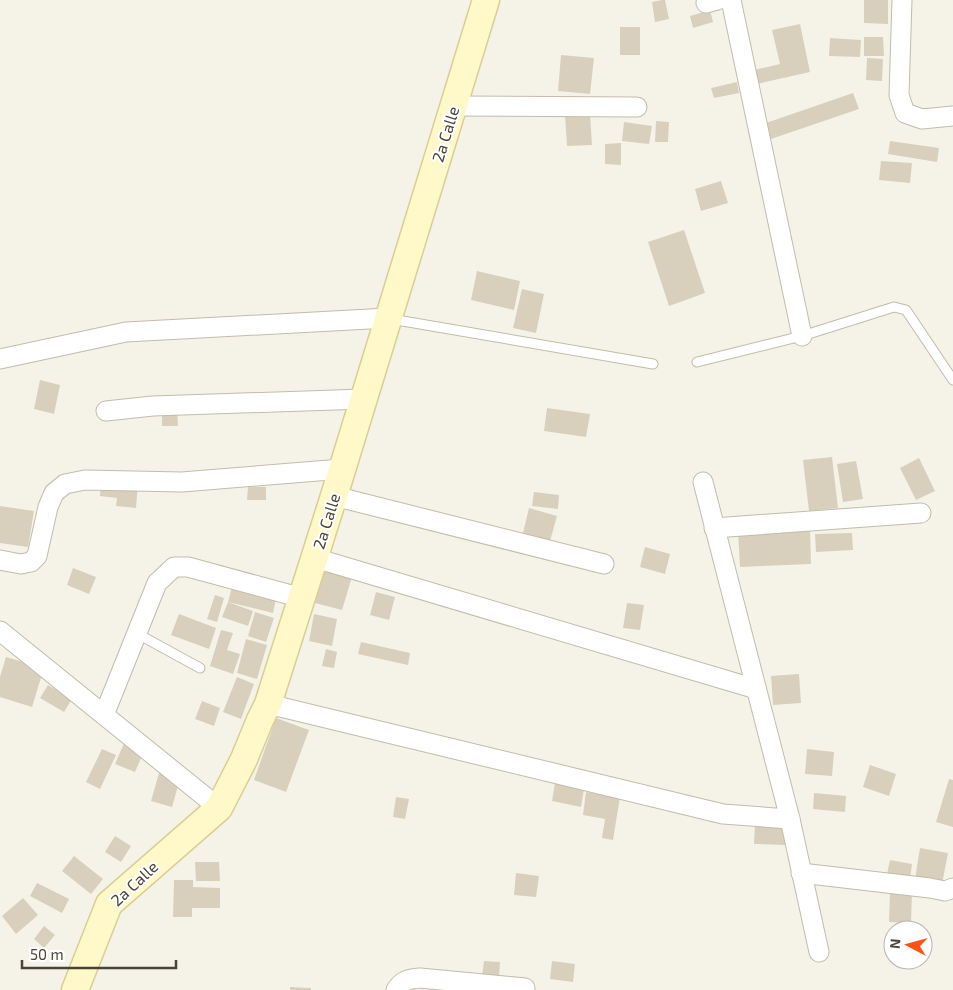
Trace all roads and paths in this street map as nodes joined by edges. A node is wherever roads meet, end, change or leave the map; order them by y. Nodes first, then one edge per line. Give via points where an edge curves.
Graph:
1 (486, 0) edge
2 (731, 0) edge
3 (902, 0) edge
4 (453, 106) junction
5 (637, 107) dead end
6 (953, 116) edge
7 (388, 318) junction
8 (802, 336) junction
9 (0, 359) edge
10 (697, 362) dead end
11 (653, 364) dead end
12 (953, 380) edge
13 (364, 399) junction
14 (106, 411) dead end
15 (342, 469) junction
16 (702, 482) dead end
17 (334, 496) junction
18 (921, 513) dead end
19 (714, 528) junction
20 (315, 558) junction
21 (0, 560) edge
22 (604, 564) dead end
23 (302, 598) junction
24 (0, 631) edge
25 (136, 633) junction
26 (200, 668) dead end
27 (756, 689) junction
28 (268, 704) junction
29 (104, 715) junction
30 (219, 808) junction
31 (790, 819) junction
32 (802, 873) junction
33 (953, 888) edge
34 (819, 952) dead end
35 (525, 988) dead end
36 (76, 990) edge
37 (396, 990) edge

1 - 4 main road, 2a Calle
2 - 8 street
3 - 6 street via 899,95 905,113 922,119
4 - 5 street
4 - 7 main road, 2a Calle
7 - 9 street via 126,332
7 - 11 lane
7 - 13 main road, 2a Calle
8 - 10 lane
8 - 12 lane via 894,307 906,310
13 - 14 street via 153,406
13 - 15 main road, 2a Calle
15 - 17 main road, 2a Calle
15 - 21 street via 182,482 85,480 65,484 54,492 48,507 37,556 22,564
16 - 19 street
17 - 20 main road, 2a Calle
17 - 22 street
18 - 19 street
19 - 27 street
20 - 23 main road, 2a Calle
20 - 27 street
23 - 25 street via 188,567 174,567 157,583
23 - 28 main road, 2a Calle
24 - 29 street
25 - 26 lane
25 - 29 street
27 - 31 street
28 - 30 main road, 2a Calle
28 - 31 street via 723,814
29 - 30 street
30 - 36 main road, 2a Calle via 109,904
31 - 32 street
32 - 33 street via 945,891
32 - 34 street
35 - 37 street via 420,978 408,979

